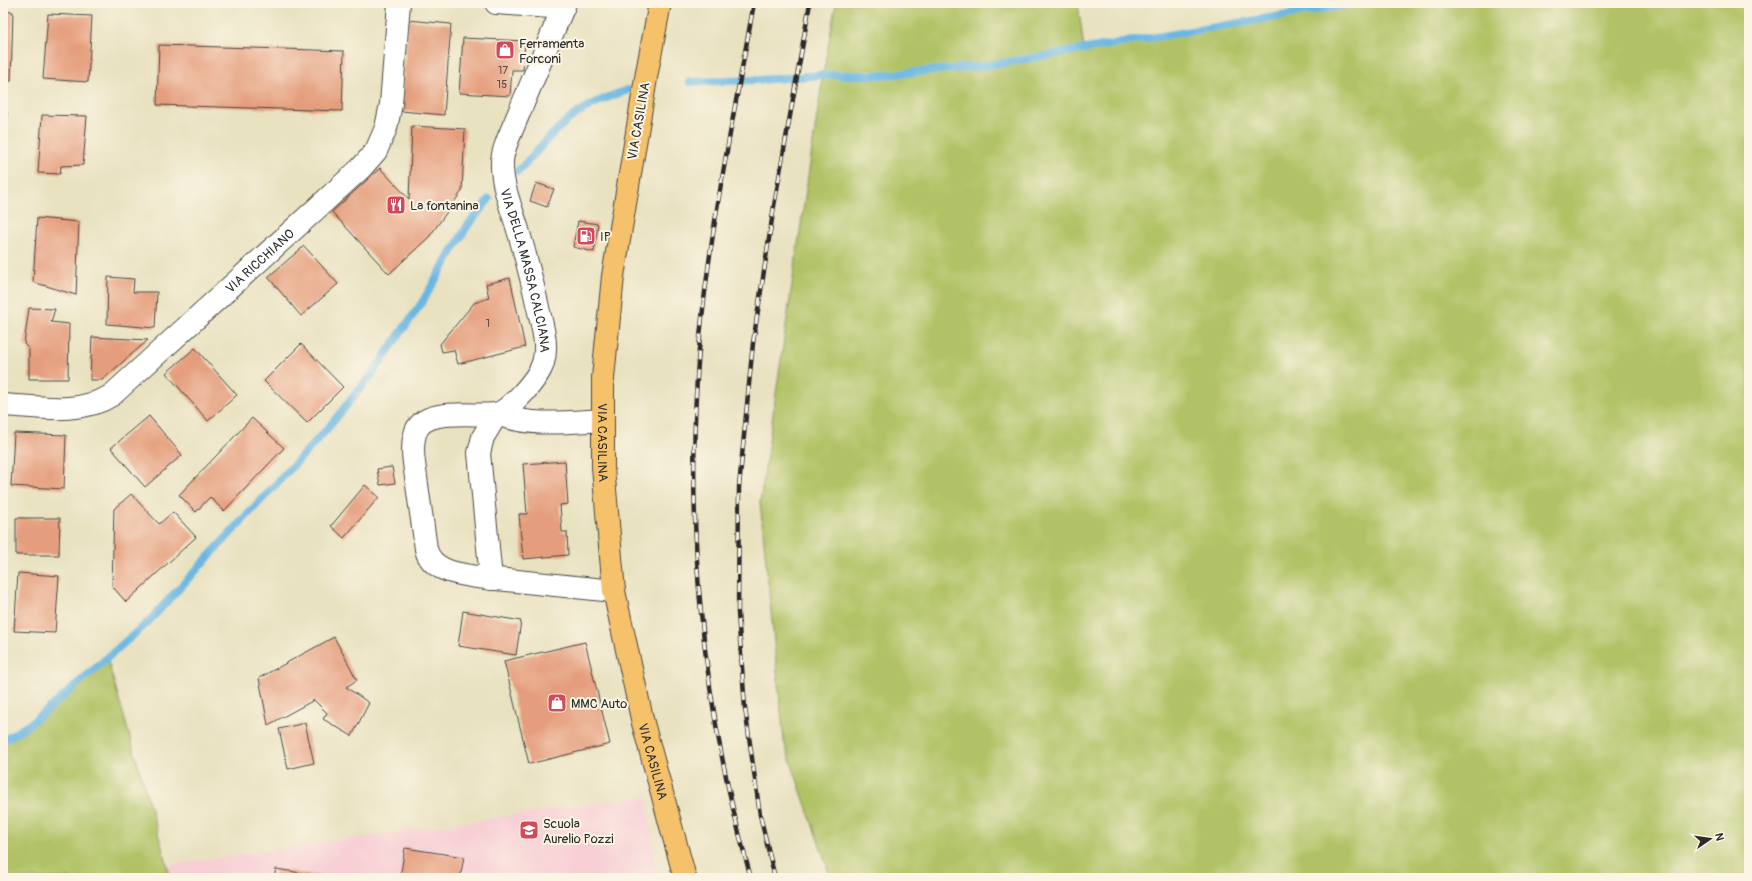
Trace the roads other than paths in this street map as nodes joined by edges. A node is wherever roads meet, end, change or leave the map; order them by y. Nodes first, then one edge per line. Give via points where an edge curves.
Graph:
1 (399, 3) edge
2 (496, 3) edge
3 (660, 3) edge
4 (564, 5) edge
5 (3, 405) edge
6 (497, 414) junction
7 (603, 420) junction
8 (490, 579) junction
9 (614, 590) junction
10 (685, 878) edge

1 - 5 street, VIA RICCHIANO via 391,104 386,128 376,151 361,168 106,399 95,404 74,407
2 - 4 street
3 - 7 main road, VIA CASILINA via 613,276 604,365
4 - 6 street, VIA DELLA MASSA CALCIANA via 508,139 502,162 502,173 529,270 546,350 543,364 529,387
6 - 7 street via 511,420 544,423
6 - 8 street via 483,437 479,453
6 - 8 street via 457,414 430,419 416,430 413,449 427,555 435,564 456,574
7 - 9 main road, VIA CASILINA via 605,493
8 - 9 street
9 - 10 main road, VIA CASILINA via 643,723

